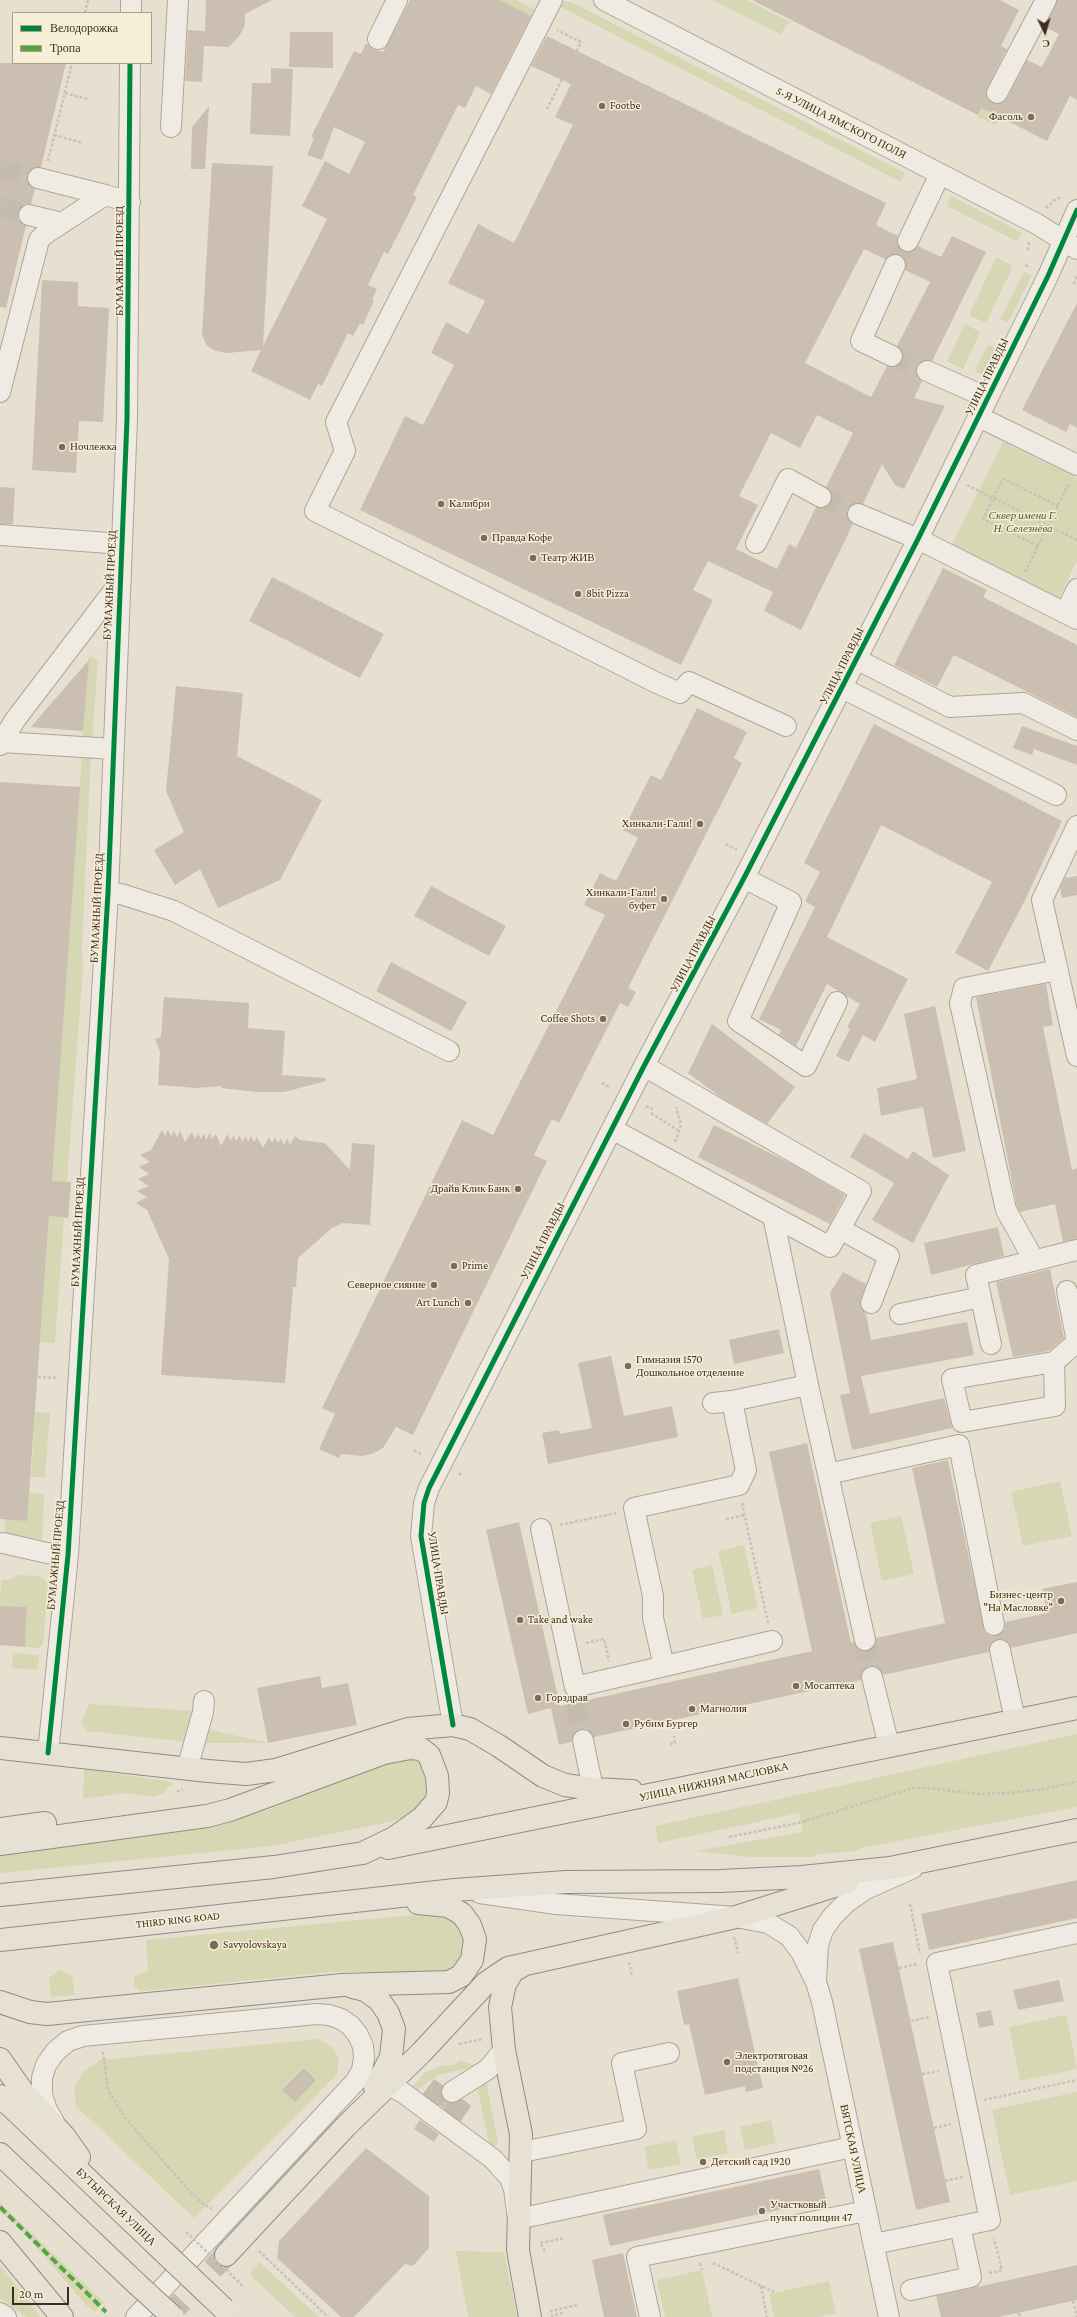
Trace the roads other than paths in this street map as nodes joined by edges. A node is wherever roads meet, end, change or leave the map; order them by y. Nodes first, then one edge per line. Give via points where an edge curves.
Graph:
1 (178, 0) edge
2 (397, 0) edge
3 (552, 0) edge
4 (604, 0) edge
5 (1046, 0) edge
6 (378, 39) dead end
7 (130, 64) edge
8 (997, 93) dead end
9 (171, 127) dead end
10 (940, 174) junction
11 (41, 179) tunnel mouth
12 (105, 195) junction
13 (130, 202) junction
14 (1077, 210) edge
15 (29, 214) tunnel mouth
16 (62, 223) junction
17 (908, 241) tunnel mouth
18 (1071, 245) edge
19 (895, 265) tunnel mouth
20 (892, 356) tunnel mouth
21 (928, 371) tunnel mouth
22 (0, 392) edge
23 (988, 398) junction
24 (978, 416) junction
25 (1075, 471) edge
26 (821, 497) tunnel mouth
27 (858, 514) tunnel mouth
28 (0, 535) edge
29 (918, 539) junction
30 (756, 543) dead end
31 (122, 544) junction
32 (120, 581) junction
33 (1077, 589) edge
34 (1071, 616) edge
35 (856, 659) junction
36 (842, 688) junction
37 (786, 726) dead end
38 (1077, 730) edge
39 (1, 744) edge
40 (114, 749) junction
41 (1056, 795) dead end
42 (1077, 826) edge
43 (744, 878) junction
44 (108, 893) junction
45 (1058, 970) junction
46 (837, 1002) dead end
47 (449, 1051) dead end
48 (1077, 1056) edge
49 (644, 1066) junction
50 (612, 1129) junction
51 (772, 1216) junction
52 (840, 1229) junction
53 (1077, 1250) edge
54 (1034, 1260) junction
55 (1067, 1291) dead end
56 (981, 1297) junction
57 (871, 1303) dead end
58 (900, 1314) dead end
59 (1077, 1342) edge
60 (990, 1344) dead end
61 (1054, 1362) junction
62 (808, 1385) junction
63 (732, 1401) junction
64 (713, 1403) dead end
65 (828, 1474) junction
66 (541, 1529) road end
67 (3, 1543) dead end
68 (68, 1554) junction
69 (994, 1625) dead end
70 (865, 1640) tunnel mouth
71 (772, 1641) road end
72 (1000, 1650) dead end
73 (664, 1666) junction
74 (872, 1677) tunnel mouth
75 (204, 1701) dead end
76 (1077, 1708) edge
77 (1015, 1720) junction
78 (453, 1726) junction
79 (583, 1740) tunnel mouth
80 (889, 1746) junction
81 (0, 1748) edge
82 (48, 1753) junction
83 (326, 1756) junction
84 (187, 1769) junction
85 (709, 1784) junction
86 (593, 1789) junction
87 (0, 1829) edge
88 (1077, 1830) edge
89 (0, 1844) edge
90 (351, 1855) junction
91 (932, 1860) junction
92 (890, 1868) junction
93 (454, 1890) junction
94 (0, 1895) edge
95 (357, 1900) junction
96 (736, 1916) junction
97 (1077, 1933) edge
98 (0, 1940) edge
99 (534, 1960) junction
100 (816, 1982) junction
101 (342, 1985) junction
102 (0, 2002) edge
103 (497, 2044) junction
104 (669, 2053) dead end
105 (0, 2059) edge
106 (388, 2085) junction
107 (456, 2090) tunnel mouth
108 (0, 2096) edge
109 (346, 2126) junction
110 (64, 2136) junction
111 (852, 2147) junction
112 (522, 2152) junction
113 (0, 2154) edge
114 (104, 2194) junction
115 (866, 2211) junction
116 (518, 2219) junction
117 (960, 2226) junction
118 (0, 2242) edge
119 (205, 2243) junction
120 (874, 2244) junction
121 (226, 2255) tunnel mouth
122 (911, 2290) dead end
123 (0, 2313) edge
124 (228, 2313) edge
125 (6, 2317) edge
126 (62, 2317) edge
127 (136, 2317) edge
128 (151, 2317) edge
129 (173, 2317) edge
130 (530, 2317) edge
131 (650, 2317) edge
132 (889, 2317) edge

1 - 9 street
2 - 6 street
3 - 37 street via 336,422 345,451 315,511 657,683 680,693 689,682
4 - 10 street, 5-Я УЛИЦА ЯМСКОГО ПОЛЯ
5 - 8 street
7 - 13 street, БУМАЖНЫЙ ПРОЕЗД
10 - 17 street
10 - 18 street, 5-Я УЛИЦА ЯМСКОГО ПОЛЯ via 1037,224
11 - 12 street
12 - 13 street
12 - 16 street
13 - 31 street, БУМАЖНЫЙ ПРОЕЗД via 130,332
14 - 18 street, УЛИЦА ПРАВДЫ
15 - 16 street
16 - 22 street via 45,234 36,246
18 - 23 street, УЛИЦА ПРАВДЫ
19 - 20 street via 860,341
21 - 23 street
23 - 24 street, УЛИЦА ПРАВДЫ
24 - 25 street
24 - 29 street, УЛИЦА ПРАВДЫ
26 - 30 street via 788,479
27 - 29 street
28 - 31 street
29 - 34 street
29 - 35 street, УЛИЦА ПРАВДЫ
31 - 32 street, БУМАЖНЫЙ ПРОЕЗД
32 - 39 street via 15,720
32 - 40 street, БУМАЖНЫЙ ПРОЕЗД
33 - 34 street
35 - 36 street, УЛИЦА ПРАВДЫ
35 - 38 street via 950,707 1023,703
36 - 41 street
36 - 43 street, УЛИЦА ПРАВДЫ
39 - 40 street
40 - 44 street, БУМАЖНЫЙ ПРОЕЗД
42 - 45 street via 1042,900
43 - 46 street via 791,902 738,1021 806,1066
43 - 49 street, УЛИЦА ПРАВДЫ
44 - 47 street via 121,894 174,911
44 - 68 street, БУМАЖНЫЙ ПРОЕЗД
45 - 48 street
45 - 54 street via 964,988 960,1003 1006,1210
49 - 50 street, УЛИЦА ПРАВДЫ
49 - 52 street via 861,1191
50 - 51 street
50 - 78 street, УЛИЦА ПРАВДЫ via 432,1482 424,1503 422,1554
51 - 52 street via 830,1247
51 - 62 street
52 - 57 street via 889,1256
53 - 54 street
54 - 56 street via 976,1275
55 - 59 street
56 - 58 street
56 - 60 street
59 - 61 street
61 - 61 street via 1055,1406 962,1422 952,1379
62 - 63 street
62 - 65 street
63 - 64 street
63 - 73 street via 746,1470 739,1485 634,1508 653,1596 653,1618
65 - 69 street via 959,1446
65 - 70 street
66 - 73 street via 575,1695 613,1678
67 - 68 street via 47,1553
68 - 82 street, БУМАЖНЫЙ ПРОЕЗД
71 - 73 street
72 - 77 street
74 - 80 street
75 - 84 street
76 - 77 main road, УЛИЦА НИЖНЯЯ МАСЛОВКА
77 - 80 main road, УЛИЦА НИЖНЯЯ МАСЛОВКА
78 - 83 main road via 408,1730
78 - 86 main road via 470,1729 543,1776 565,1785
79 - 86 street
80 - 85 main road, УЛИЦА НИЖНЯЯ МАСЛОВКА
81 - 82 main road
82 - 84 main road
83 - 84 main road via 260,1773
83 - 87 main road via 253,1788 203,1803
85 - 86 main road via 631,1791
85 - 90 main road, УЛИЦА НИЖНЯЯ МАСЛОВКА
88 - 91 main road
89 - 90 main road via 206,1816 230,1810 384,1753 410,1748 425,1751 432,1759 437,1776 438,1793 433,1806 404,1832 374,1848
90 - 94 main road via 274,1867
91 - 92 main road
91 - 100 street, ВЯТСКАЯ УЛИЦА via 866,1889 847,1902 832,1917 823,1930 818,1945
92 - 93 main road via 728,1881 566,1882
92 - 96 main road
93 - 95 main road
93 - 96 street, ВЯТСКАЯ УЛИЦА via 556,1904
95 - 98 main road, THIRD RING ROAD
95 - 101 main road via 448,1906 462,1914 470,1924 475,1939 475,1952 461,1976 449,1982
96 - 99 main road
96 - 100 street, ВЯТСКАЯ УЛИЦА via 768,1923 789,1936 801,1952
97 - 117 street via 930,1963 966,2103 990,2220
99 - 103 main road via 513,1971 505,1984
99 - 106 main road via 508,1968 486,1983
100 - 111 street, ВЯТСКАЯ УЛИЦА
101 - 102 main road via 47,2014 30,2012
101 - 109 main road via 365,1990 379,2000 390,2018 394,2036 391,2057 383,2075 369,2098
103 - 107 street via 488,2068
103 - 112 main road via 518,2110
104 - 112 street via 622,2063 636,2129
105 - 110 main road via 23,2092
106 - 109 main road
106 - 116 street via 438,2112 493,2159 510,2178
108 - 114 main road, БУТЫРСКАЯ УЛИЦА
109 - 121 main road
110 - 114 main road
110 - 119 street via 46,2110 42,2095 42,2078 46,2065 55,2052 68,2041 83,2036 317,2014 329,2015 351,2026 358,2035 364,2052 362,2070 356,2081
111 - 115 street, ВЯТСКАЯ УЛИЦА
111 - 116 street
112 - 116 main road
113 - 129 main road, bridge
114 - 124 main road, БУТЫРСКАЯ УЛИЦА, bridge
115 - 120 street, ВЯТСКАЯ УЛИЦА
115 - 131 street via 637,2257
116 - 130 main road via 518,2250
117 - 120 street
117 - 122 street via 971,2277
118 - 126 main road
119 - 127 street
119 - 128 street via 180,2286
120 - 132 street, ВЯТСКАЯ УЛИЦА
123 - 125 street

